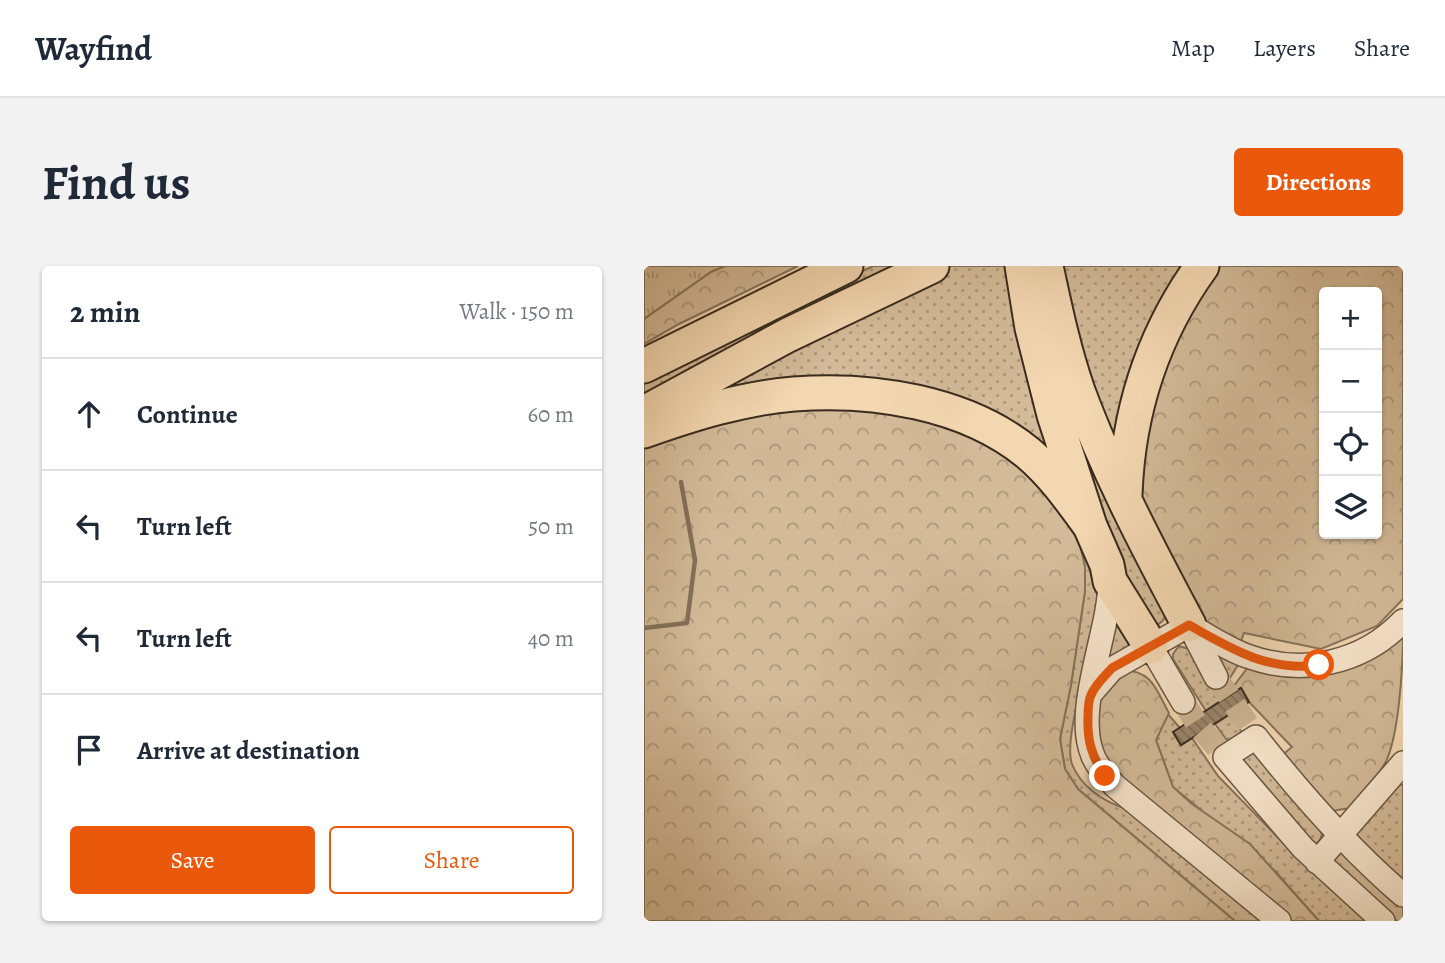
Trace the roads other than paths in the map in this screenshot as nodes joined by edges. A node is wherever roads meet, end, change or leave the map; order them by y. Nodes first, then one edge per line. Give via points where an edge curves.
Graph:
1 (846, 266) edge
2 (932, 266) edge
3 (1202, 266) edge
4 (1030, 267) edge
5 (644, 366) edge
6 (644, 413) edge
7 (644, 431) edge
8 (1125, 498) junction
9 (1090, 526) junction
10 (1110, 581) junction
11 (1403, 621) edge
12 (1189, 625) junction
13 (1151, 647) junction
14 (1216, 677) tunnel mouth
15 (1091, 695) junction
16 (1183, 702) tunnel mouth
17 (1403, 763) edge
18 (1340, 836) junction
19 (1317, 862) junction
20 (1403, 895) edge
21 (1279, 921) edge
22 (1383, 921) edge

1 - 5 highway
2 - 6 highway via 776,341
3 - 8 highway via 1172,313 1147,369 1129,440
4 - 8 highway via 1057,319 1079,393
4 - 9 highway via 1032,328
7 - 9 highway via 727,406 794,394 897,399 961,416 1013,442 1046,469
8 - 12 highway
9 - 10 highway
10 - 13 highway
10 - 15 street
11 - 12 street via 1357,654 1291,666 1236,652
12 - 13 street
12 - 14 street
13 - 15 street via 1112,668
13 - 16 street
15 - 21 street via 1089,743 1105,776
17 - 18 street
18 - 19 street
18 - 19 street via 1256,737 1225,757
18 - 20 street
19 - 22 street

